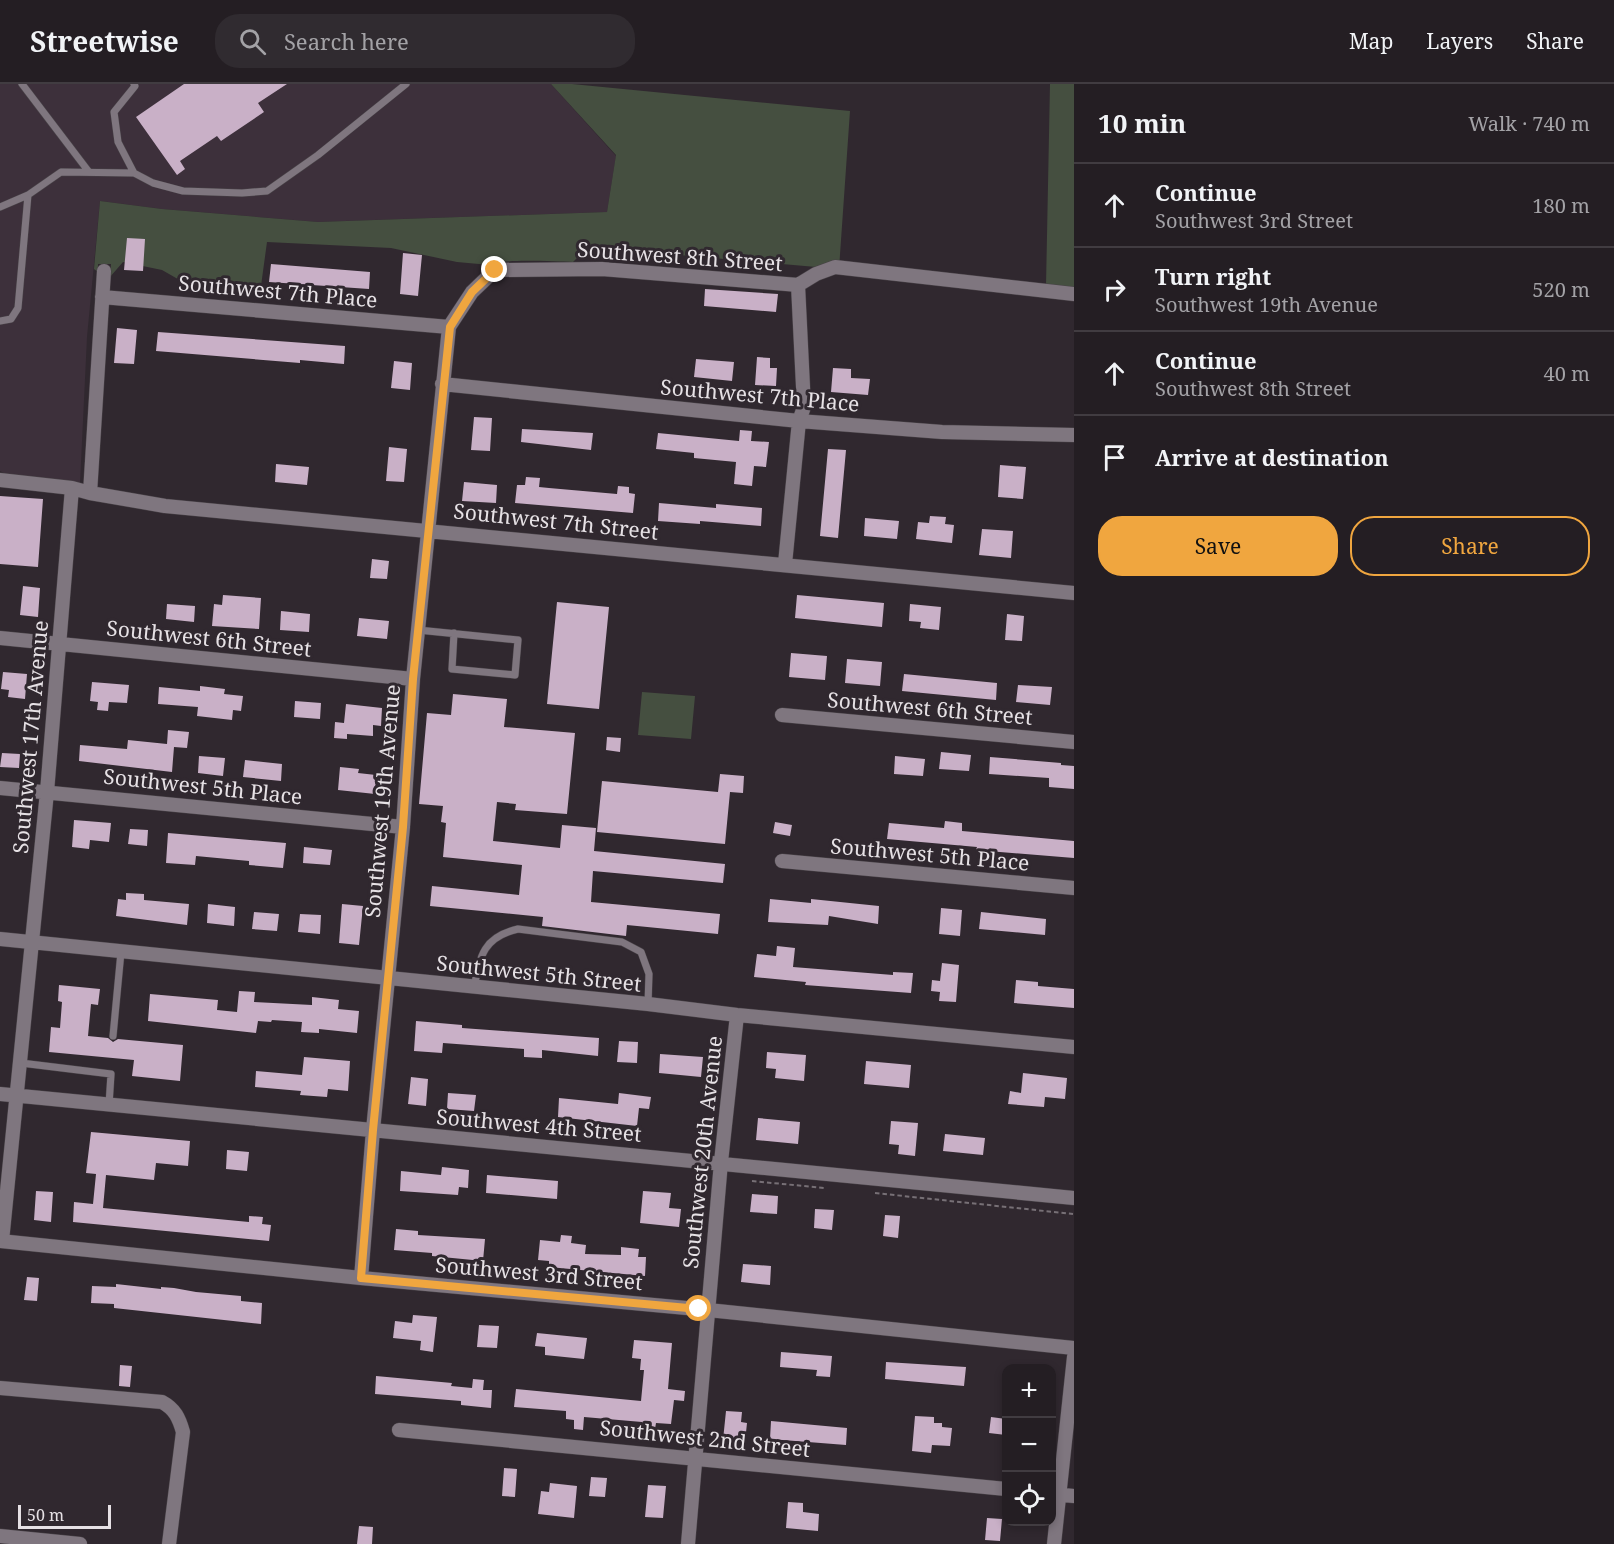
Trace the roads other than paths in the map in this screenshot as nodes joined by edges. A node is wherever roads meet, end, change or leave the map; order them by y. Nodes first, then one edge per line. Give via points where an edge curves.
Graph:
1 (22, 84) edge
2 (134, 84) edge
3 (406, 84) edge
4 (89, 172) junction
5 (134, 173) junction
6 (28, 195) junction
7 (0, 207) edge
8 (104, 271) dead end
9 (798, 285) junction
10 (1074, 294) edge
11 (102, 297) junction
12 (0, 321) edge
13 (450, 327) junction
14 (442, 384) junction
15 (799, 420) junction
16 (1074, 435) edge
17 (0, 480) edge
18 (72, 488) junction
19 (90, 493) junction
20 (429, 530) junction
21 (785, 564) junction
22 (1074, 593) edge
23 (418, 630) junction
24 (454, 633) junction
25 (0, 638) edge
26 (59, 644) junction
27 (413, 679) junction
28 (782, 715) dead end
29 (1074, 742) edge
30 (0, 788) edge
31 (47, 792) junction
32 (403, 827) junction
33 (782, 861) dead end
34 (1074, 888) edge
35 (0, 939) edge
36 (32, 942) junction
37 (121, 952) junction
38 (388, 979) junction
39 (474, 988) junction
40 (648, 1004) junction
41 (737, 1015) junction
42 (113, 1036) dead end
43 (1074, 1047) edge
44 (21, 1063) junction
45 (0, 1095) edge
46 (18, 1096) junction
47 (109, 1105) junction
48 (373, 1130) junction
49 (721, 1162) junction
50 (1074, 1198) edge
51 (1, 1241) edge
52 (361, 1278) junction
53 (708, 1310) junction
54 (1074, 1348) edge
55 (1074, 1357) edge
56 (0, 1388) edge
57 (399, 1430) dead end
58 (695, 1458) junction
59 (1056, 1487) edge
60 (1002, 1489) edge
61 (1056, 1494) edge
62 (1074, 1496) edge
63 (1054, 1526) edge
64 (0, 1536) edge
65 (80, 1544) edge
66 (169, 1544) edge
67 (688, 1544) edge
68 (1054, 1544) edge

1 - 4 lane
2 - 5 lane via 114,112 118,142
3 - 5 lane via 267,191 183,191
4 - 5 lane
4 - 6 lane via 61,172
6 - 7 lane
6 - 12 lane via 18,308 11,319
8 - 11 street
9 - 10 street, Southwest 8th Street via 835,267
9 - 13 street, Southwest 8th Street via 602,269 495,270 472,292
9 - 15 street via 804,407
11 - 13 street, Southwest 7th Place
11 - 19 street
13 - 14 street, Southwest 19th Avenue
14 - 15 street, Southwest 7th Place
14 - 20 street, Southwest 19th Avenue
15 - 16 street, Southwest 7th Place via 942,432
15 - 21 street
17 - 18 street, Southwest 7th Street
18 - 19 street, Southwest 7th Street
18 - 26 street, Southwest 17th Avenue
19 - 20 street, Southwest 7th Street via 165,506
20 - 21 street, Southwest 7th Street
20 - 23 street, Southwest 19th Avenue
21 - 22 street, Southwest 7th Street
23 - 24 lane
23 - 27 street, Southwest 19th Avenue
24 - 24 lane via 452,669 514,675 518,640
25 - 26 street, Southwest 6th Street
26 - 27 street, Southwest 6th Street
26 - 31 street, Southwest 17th Avenue
27 - 32 street, Southwest 19th Avenue
28 - 29 street, Southwest 6th Street
30 - 31 street, Southwest 5th Place
31 - 32 street, Southwest 5th Place
31 - 36 street, Southwest 17th Avenue
32 - 38 street, Southwest 19th Avenue
33 - 34 street, Southwest 5th Place
35 - 36 street, Southwest 5th Street
36 - 37 street, Southwest 5th Street
36 - 44 street, Southwest 17th Avenue
37 - 38 street, Southwest 5th Street
37 - 42 lane
38 - 39 street, Southwest 5th Street
38 - 48 street, Southwest 19th Avenue
39 - 40 street, Southwest 5th Street
39 - 40 lane via 480,956 502,933 518,929 622,942 641,952 649,974
40 - 41 street, Southwest 5th Street
41 - 43 street, Southwest 5th Street
41 - 49 street, Southwest 20th Avenue
44 - 46 street, Southwest 17th Avenue
44 - 47 lane via 111,1074
45 - 46 street, Southwest 4th Street
46 - 47 street, Southwest 4th Street
46 - 51 street, Southwest 17th Avenue
47 - 48 street, Southwest 4th Street
48 - 49 street, Southwest 4th Street
48 - 52 street, Southwest 19th Avenue
49 - 50 street, Southwest 4th Street
49 - 53 street, Southwest 20th Avenue
51 - 52 street, Southwest 3rd Street
52 - 53 street, Southwest 3rd Street
53 - 54 street, Southwest 3rd Street
53 - 58 street, Southwest 20th Avenue
55 - 59 street
56 - 66 street via 162,1402 171,1407 183,1432
57 - 58 street, Southwest 2nd Street
58 - 60 street, Southwest 2nd Street
58 - 67 street, Southwest 20th Avenue
61 - 62 street
63 - 68 street
64 - 65 street

